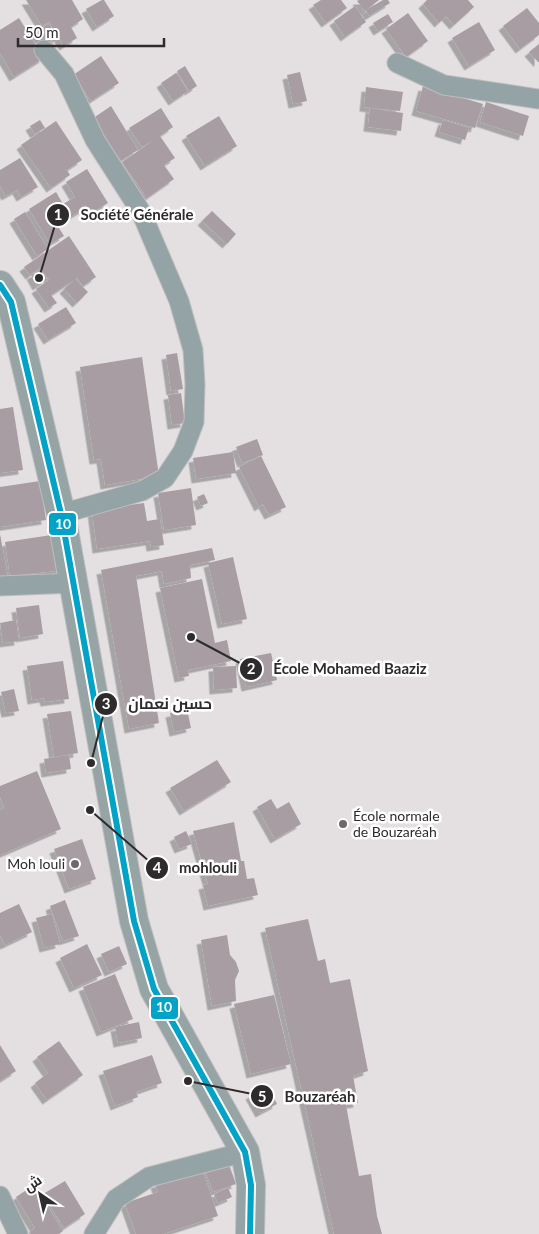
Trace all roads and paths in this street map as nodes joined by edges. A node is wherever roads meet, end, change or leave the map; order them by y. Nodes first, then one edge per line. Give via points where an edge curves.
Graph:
1 (44, 50) dead end
2 (397, 63) dead end
3 (539, 100) edge
4 (4, 297) edge
5 (61, 514) junction
6 (75, 583) junction
7 (0, 586) edge
8 (244, 1152) junction
9 (0, 1196) edge
10 (18, 1234) edge
11 (94, 1234) edge
12 (250, 1234) edge

1 - 5 street via 64,74 95,140 141,212 179,301 193,350 195,384 194,422 184,451 165,478 142,491
2 - 3 street via 444,84
4 - 5 main road
5 - 6 main road
6 - 7 street
6 - 8 main road via 134,921 154,989
8 - 11 street via 149,1177 116,1199
8 - 12 main road via 251,1185
9 - 10 street

